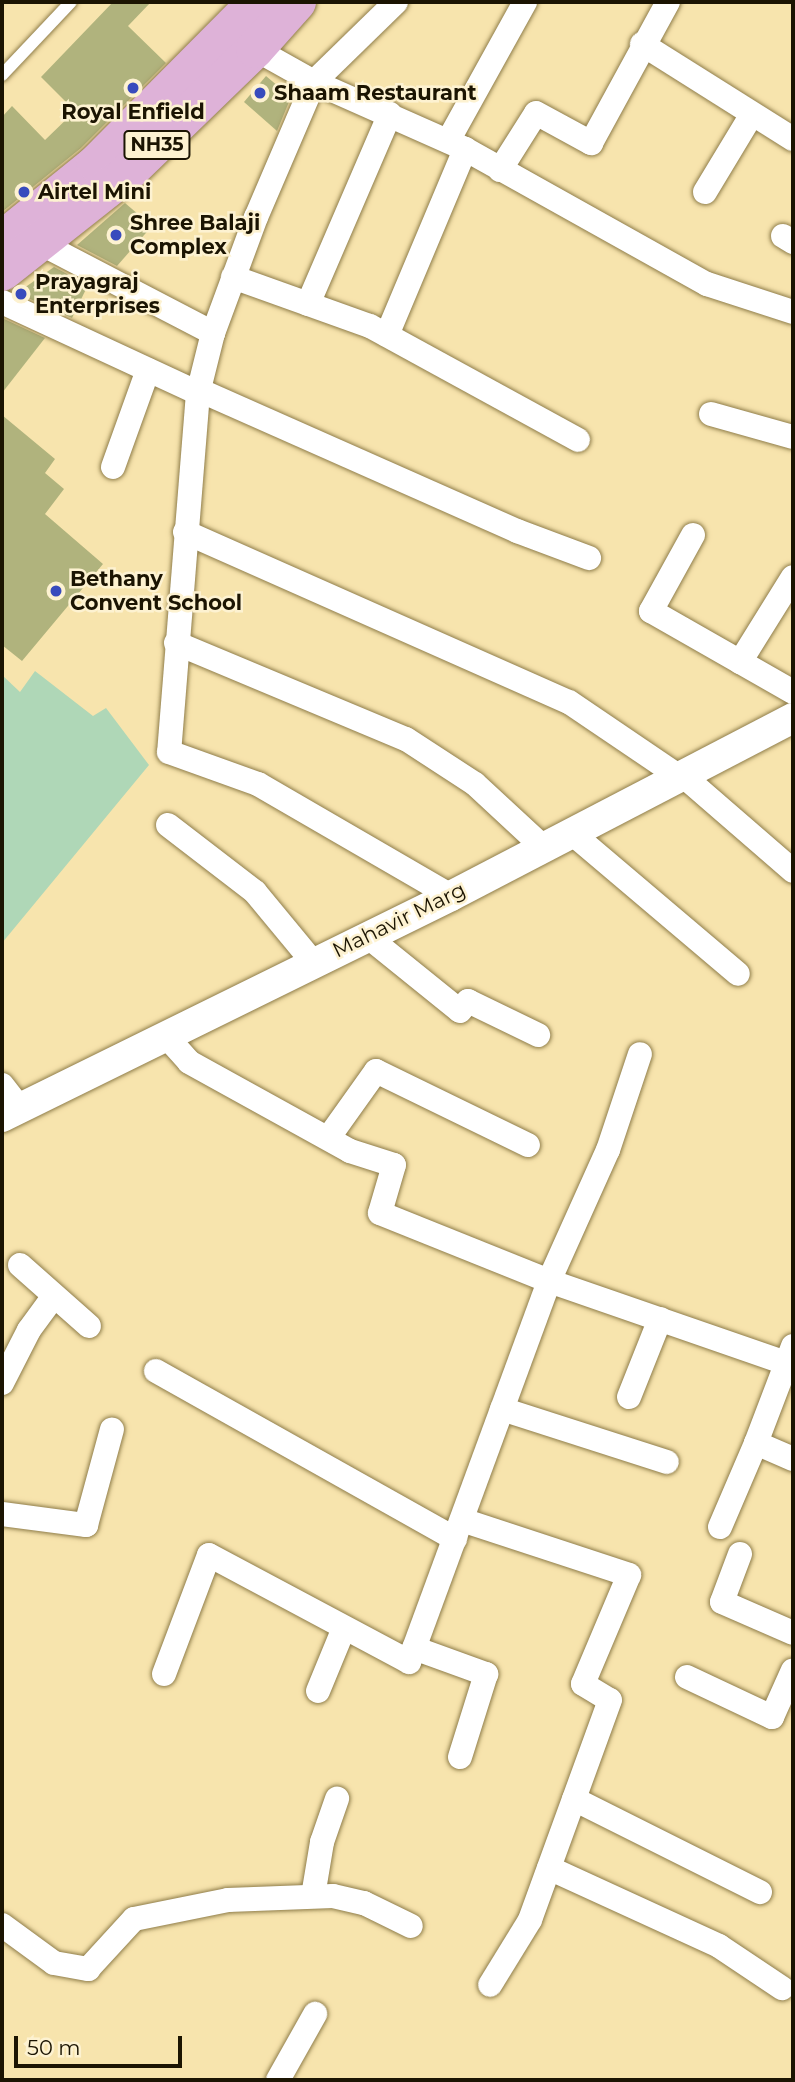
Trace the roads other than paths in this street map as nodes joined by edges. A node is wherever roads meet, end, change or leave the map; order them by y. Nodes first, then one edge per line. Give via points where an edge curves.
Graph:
1 (71, 2) edge
2 (257, 2) edge
3 (297, 2) edge
4 (396, 2) edge
5 (525, 2) edge
6 (667, 2) edge
7 (642, 44) junction
8 (255, 49) junction
9 (2, 75) edge
10 (314, 82) junction
11 (390, 114) junction
12 (752, 114) junction
13 (793, 139) edge
14 (457, 145) junction
15 (500, 170) junction
16 (705, 192) dead end
17 (2, 240) edge
18 (42, 244) junction
19 (2, 272) edge
20 (233, 277) junction
21 (2, 302) edge
22 (309, 304) junction
23 (793, 312) edge
24 (214, 333) junction
25 (387, 335) junction
26 (148, 370) junction
27 (199, 391) junction
28 (711, 414) dead end
29 (793, 437) edge
30 (578, 440) dead end
31 (113, 467) dead end
32 (185, 532) junction
33 (693, 535) dead end
34 (589, 558) dead end
35 (793, 577) edge
36 (176, 643) junction
37 (740, 662) junction
38 (793, 692) edge
39 (793, 718) edge
40 (678, 774) junction
41 (168, 825) dead end
42 (573, 834) junction
43 (544, 848) junction
44 (793, 871) edge
45 (451, 896) junction
46 (367, 936) junction
47 (313, 962) junction
48 (738, 974) dead end
49 (165, 1035) junction
50 (538, 1035) dead end
51 (640, 1054) dead end
52 (2, 1084) edge
53 (11, 1112) edge
54 (329, 1137) junction
55 (528, 1145) dead end
56 (20, 1265) dead end
57 (549, 1280) junction
58 (54, 1296) junction
59 (660, 1319) junction
60 (89, 1326) dead end
61 (790, 1354) edge
62 (156, 1371) dead end
63 (2, 1384) edge
64 (629, 1397) dead end
65 (502, 1409) junction
66 (113, 1429) dead end
67 (756, 1443) junction
68 (793, 1459) edge
69 (667, 1462) dead end
70 (2, 1514) edge
71 (720, 1527) dead end
72 (458, 1530) junction
73 (740, 1554) dead end
74 (345, 1628) junction
75 (793, 1633) edge
76 (414, 1648) junction
77 (793, 1670) edge
78 (164, 1674) dead end
79 (687, 1677) dead end
80 (318, 1691) dead end
81 (460, 1756) dead end
82 (337, 1799) dead end
83 (574, 1799) junction
84 (549, 1868) junction
85 (760, 1892) dead end
86 (313, 1896) junction
87 (2, 1925) edge
88 (411, 1926) dead end
89 (490, 1985) dead end
90 (782, 1988) dead end
91 (315, 2014) dead end
92 (278, 2080) edge

1 - 9 lane
2 - 17 highway, NH35 via 96,164
3 - 8 highway, NH35
4 - 10 street
5 - 14 street
6 - 7 street
7 - 12 street
7 - 15 street via 591,144 536,113
8 - 10 street
8 - 18 highway, NH35 via 125,175
10 - 11 street
10 - 20 street
11 - 14 street
11 - 22 street
12 - 13 street
12 - 16 street
14 - 15 street
14 - 25 street
15 - 23 street via 707,284
18 - 19 highway, NH35
18 - 24 street
20 - 22 street
20 - 24 street
21 - 26 street
22 - 25 street
24 - 27 street
25 - 30 street
26 - 27 street
26 - 31 street
27 - 32 street
27 - 34 street
28 - 29 street
32 - 36 street
32 - 40 street via 569,702
33 - 37 street via 651,611
35 - 37 street
36 - 43 street via 406,739 475,784
36 - 45 street via 169,752 258,784
37 - 38 street
39 - 40 street, Mahavir Marg
40 - 42 street, Mahavir Marg
40 - 44 street
41 - 47 street via 255,892
42 - 43 street, Mahavir Marg
42 - 48 street
43 - 45 street, Mahavir Marg
45 - 46 street, Mahavir Marg
46 - 47 street, Mahavir Marg
46 - 50 street via 460,1011 468,1001
47 - 49 street, Mahavir Marg
49 - 53 street, Mahavir Marg
49 - 54 street via 190,1062
51 - 57 street via 608,1150
52 - 53 street
54 - 55 street via 376,1071
54 - 57 street via 350,1151 394,1165 380,1213
56 - 58 street
57 - 59 street
57 - 65 street
58 - 60 street
58 - 63 street via 29,1331
59 - 61 street
59 - 64 street
61 - 67 street
62 - 72 street
65 - 69 street
65 - 72 street
66 - 70 street via 86,1525
67 - 68 street
67 - 71 street
72 - 76 street
72 - 83 street via 629,1575 583,1684 610,1700
73 - 75 street via 722,1602
74 - 76 street via 409,1662
74 - 78 street via 209,1555
74 - 80 street
76 - 81 street via 486,1674
77 - 79 street via 772,1717
82 - 86 street via 322,1842
83 - 84 street
83 - 85 street
84 - 89 street via 530,1920
84 - 90 street via 708,1940
86 - 87 street via 228,1900 134,1919 88,1969 54,1963
86 - 88 street via 364,1903
91 - 92 street

